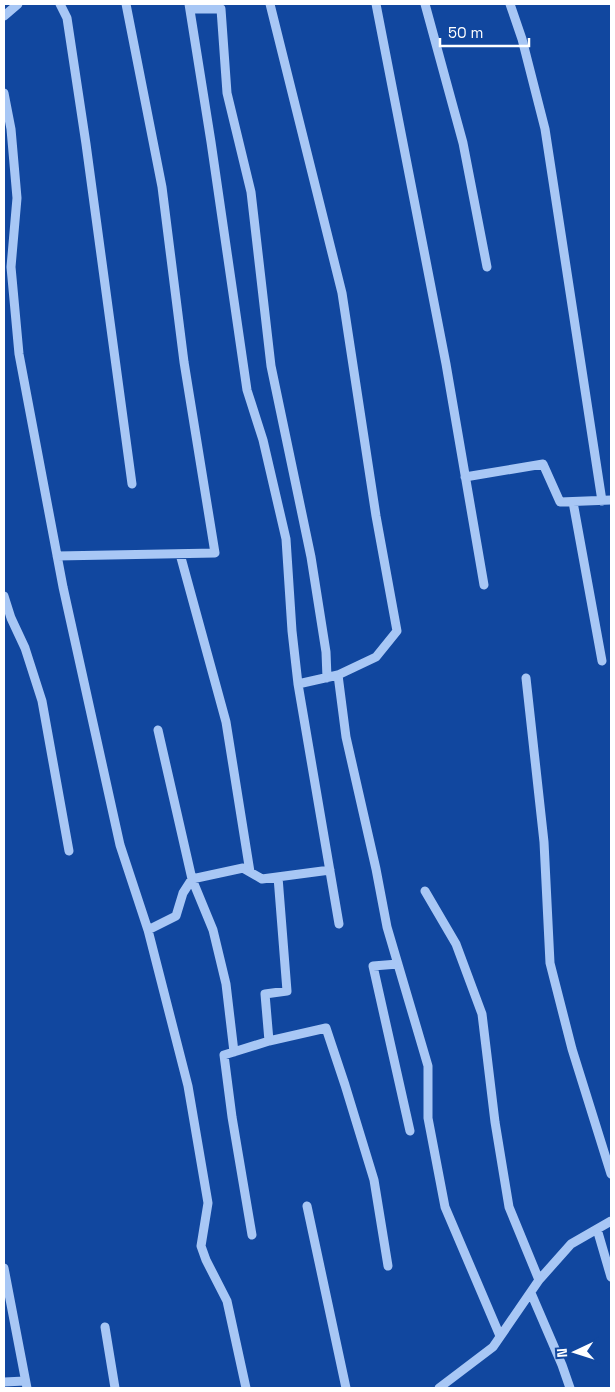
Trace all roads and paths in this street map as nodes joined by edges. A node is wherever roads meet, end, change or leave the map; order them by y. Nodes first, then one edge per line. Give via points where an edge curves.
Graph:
1 (18, 4) edge
2 (60, 4) edge
3 (126, 4) edge
4 (270, 4) edge
5 (376, 4) edge
6 (425, 4) edge
7 (510, 4) edge
8 (189, 7) edge
9 (4, 16) edge
10 (4, 93) edge
11 (487, 267) dead end
12 (466, 477) junction
13 (132, 484) dead end
14 (607, 501) edge
15 (573, 502) junction
16 (180, 554) junction
17 (57, 556) junction
18 (484, 585) dead end
19 (4, 596) edge
20 (602, 661) dead end
21 (338, 675) junction
22 (327, 678) junction
23 (526, 678) dead end
24 (298, 684) junction
25 (158, 730) dead end
26 (69, 851) dead end
27 (330, 870) junction
28 (250, 872) junction
29 (278, 877) junction
30 (192, 879) junction
31 (425, 891) dead end
32 (339, 924) dead end
33 (148, 930) junction
34 (398, 964) junction
35 (269, 1041) junction
36 (234, 1052) junction
37 (410, 1131) dead end
38 (611, 1174) edge
39 (307, 1206) dead end
40 (611, 1221) edge
41 (597, 1229) junction
42 (252, 1235) dead end
43 (388, 1266) dead end
44 (4, 1268) edge
45 (611, 1276) edge
46 (539, 1280) junction
47 (531, 1293) junction
48 (105, 1327) dead end
49 (500, 1336) junction
50 (4, 1382) edge
51 (26, 1384) edge
52 (115, 1388) edge
53 (246, 1388) edge
54 (346, 1388) edge
55 (439, 1388) edge
56 (570, 1388) edge

1 - 9 street
2 - 13 street via 67,18
3 - 16 street via 162,187 184,362 215,553
4 - 21 street via 342,293 397,631 376,657
5 - 12 street
6 - 11 street via 463,143
7 - 14 street via 545,128
8 - 22 street via 221,9 227,93 251,192 271,366 311,557
8 - 24 street via 247,390 263,440 286,539
10 - 17 street via 11,129 16,198 12,267 19,354
12 - 15 street via 543,464 560,502
12 - 18 street
14 - 15 street
15 - 20 street
16 - 17 street
16 - 28 street via 226,722
17 - 33 street via 120,845
19 - 26 street via 42,701
21 - 22 street
21 - 34 street via 346,737
22 - 24 street
23 - 38 street via 544,842 550,963 572,1049
24 - 27 street
25 - 30 street
27 - 29 street
27 - 32 street
28 - 29 street via 262,879
28 - 30 street via 243,868
29 - 35 street via 287,991 265,994
30 - 33 street via 176,916
30 - 36 street via 213,930 226,984
31 - 46 street via 456,944 482,1014 509,1207
33 - 53 street via 188,1086 208,1203 201,1246 227,1301
34 - 37 street via 373,966
34 - 49 street via 428,1066 428,1118 445,1207
35 - 36 street
35 - 43 street via 326,1028 374,1180
36 - 42 street via 224,1056
39 - 54 street
40 - 41 street
41 - 45 street
41 - 46 street via 571,1244
44 - 51 street
46 - 47 street
47 - 49 street
47 - 56 street
48 - 52 street
49 - 55 street via 493,1347
50 - 51 street

